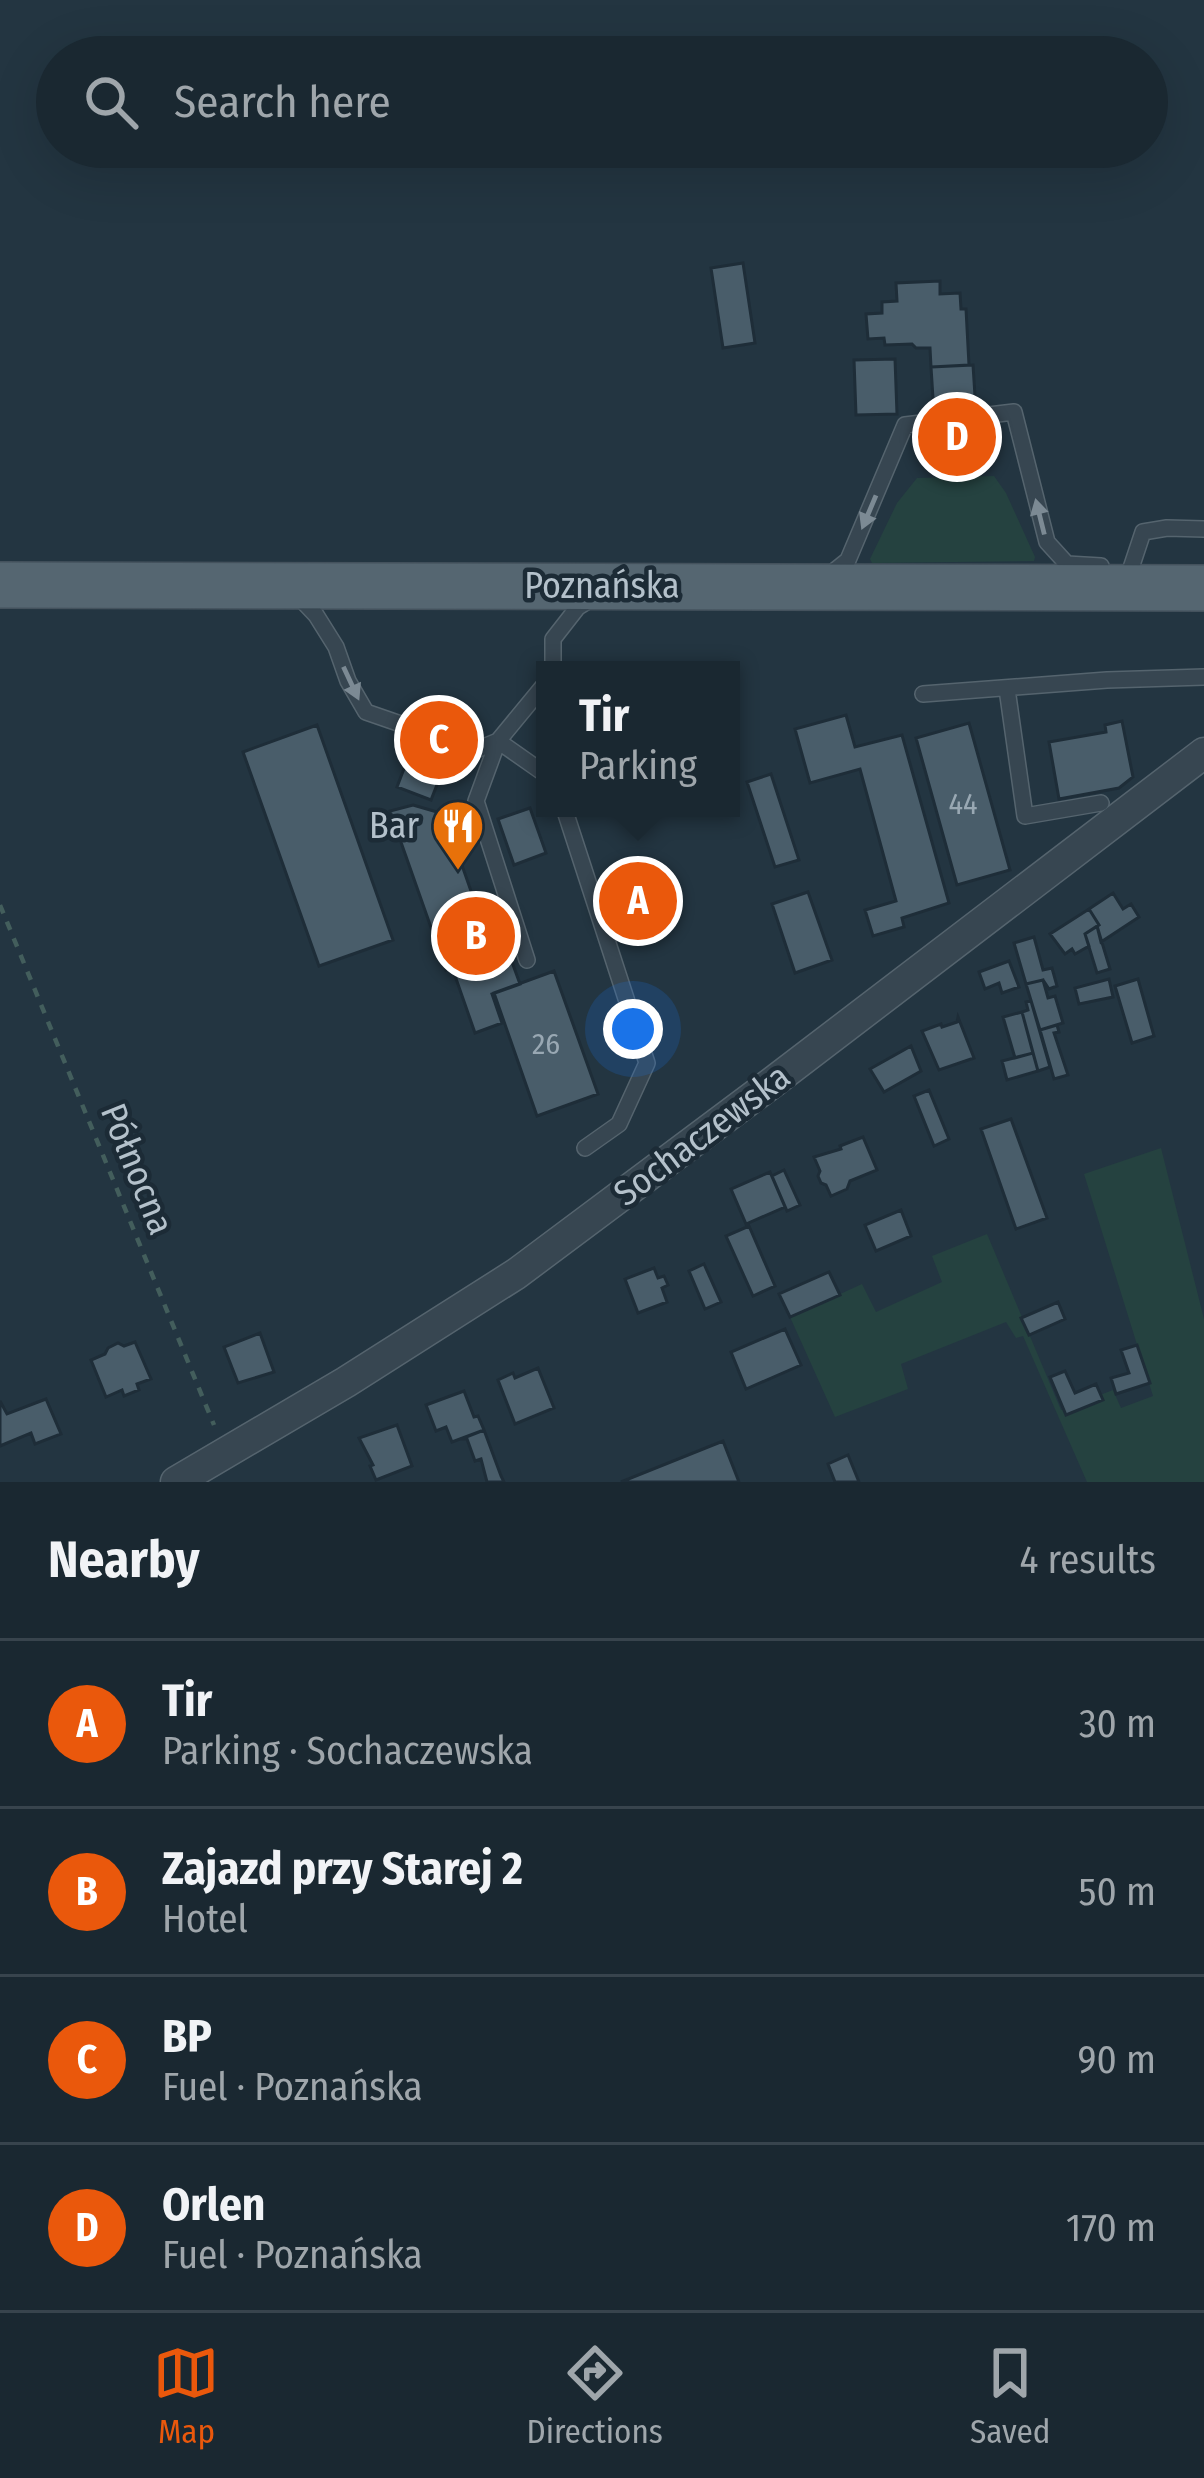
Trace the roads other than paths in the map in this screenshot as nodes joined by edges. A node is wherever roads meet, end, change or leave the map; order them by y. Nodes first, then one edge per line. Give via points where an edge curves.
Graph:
1 (1204, 529) edge
2 (1156, 583) edge
3 (0, 585) edge
4 (288, 586) junction
5 (613, 586) junction
6 (815, 586) junction
7 (553, 661) edge
8 (1204, 677) edge
9 (1007, 689) junction
10 (923, 694) dead end
11 (536, 695) edge
12 (498, 741) junction
13 (1204, 753) edge
14 (536, 768) edge
15 (1101, 803) dead end
16 (567, 817) edge
17 (527, 959) dead end
18 (585, 1148) dead end
19 (176, 1482) edge

1 - 2 lane via 1143,532
2 - 6 main road, Poznańska
2 -> 6 lane via 1067,564 1047,542 1014,412 905,425 848,560
3 - 4 main road, Poznańska
4 - 5 main road, Poznańska
4 -> 12 lane via 336,646 366,712 476,750
5 - 6 main road, Poznańska
5 - 7 lane via 578,607 553,639
8 - 9 lane
9 - 10 lane
9 - 15 lane via 1025,816
11 - 12 lane
12 - 14 lane
12 - 17 lane via 476,801
13 - 19 street, Sochaczewska via 518,1272
16 - 18 lane via 647,1064 619,1124

